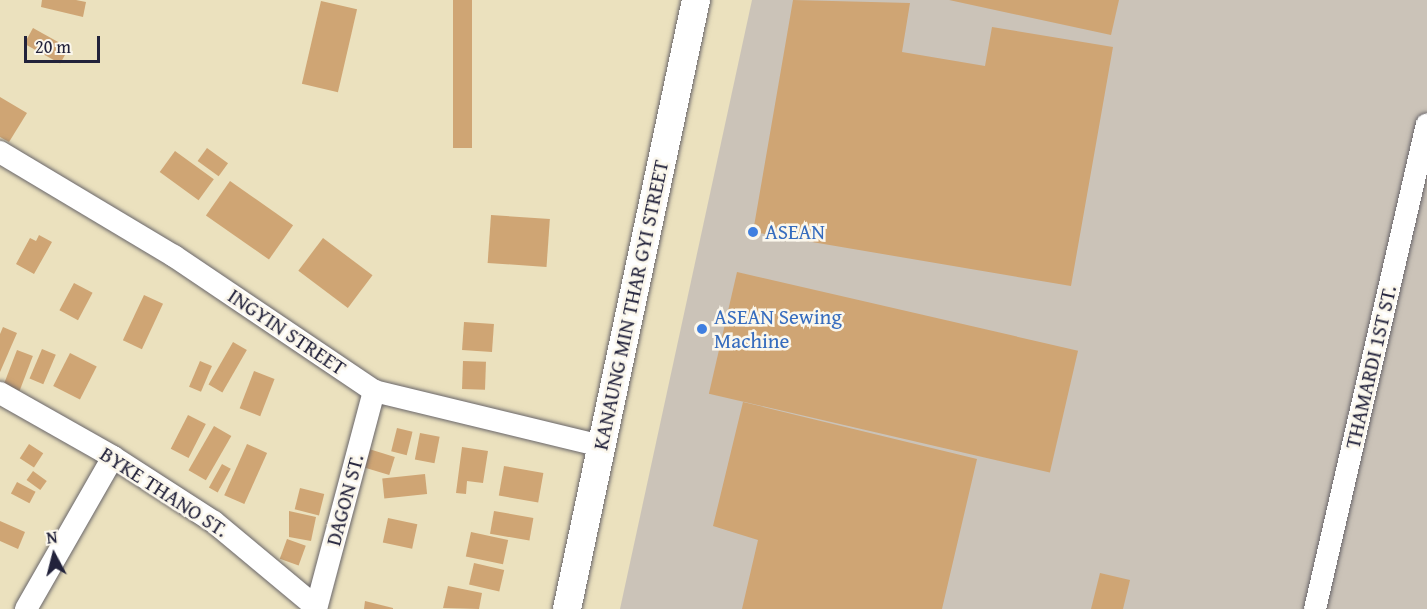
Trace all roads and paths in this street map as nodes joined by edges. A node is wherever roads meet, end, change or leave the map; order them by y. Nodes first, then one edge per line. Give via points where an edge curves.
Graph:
1 (696, 0) edge
2 (1427, 125) edge
3 (0, 153) edge
4 (374, 391) junction
5 (0, 393) edge
6 (601, 446) junction
7 (113, 457) junction
8 (316, 608) edge
9 (26, 609) edge
10 (567, 609) edge
11 (1315, 609) edge

1 - 6 street, KANAUNG MIN THAR GYI STREET
2 - 11 street, THAMARDI 1ST ST.
3 - 4 street, INGYIN STREET via 174,256
4 - 6 street, INGYIN STREET
4 - 8 street, DAGON ST.
5 - 7 street, BYKE THANO ST.
6 - 10 street, KANAUNG MIN THAR GYI STREET
7 - 8 street, BYKE THANO ST. via 214,522
7 - 9 street

